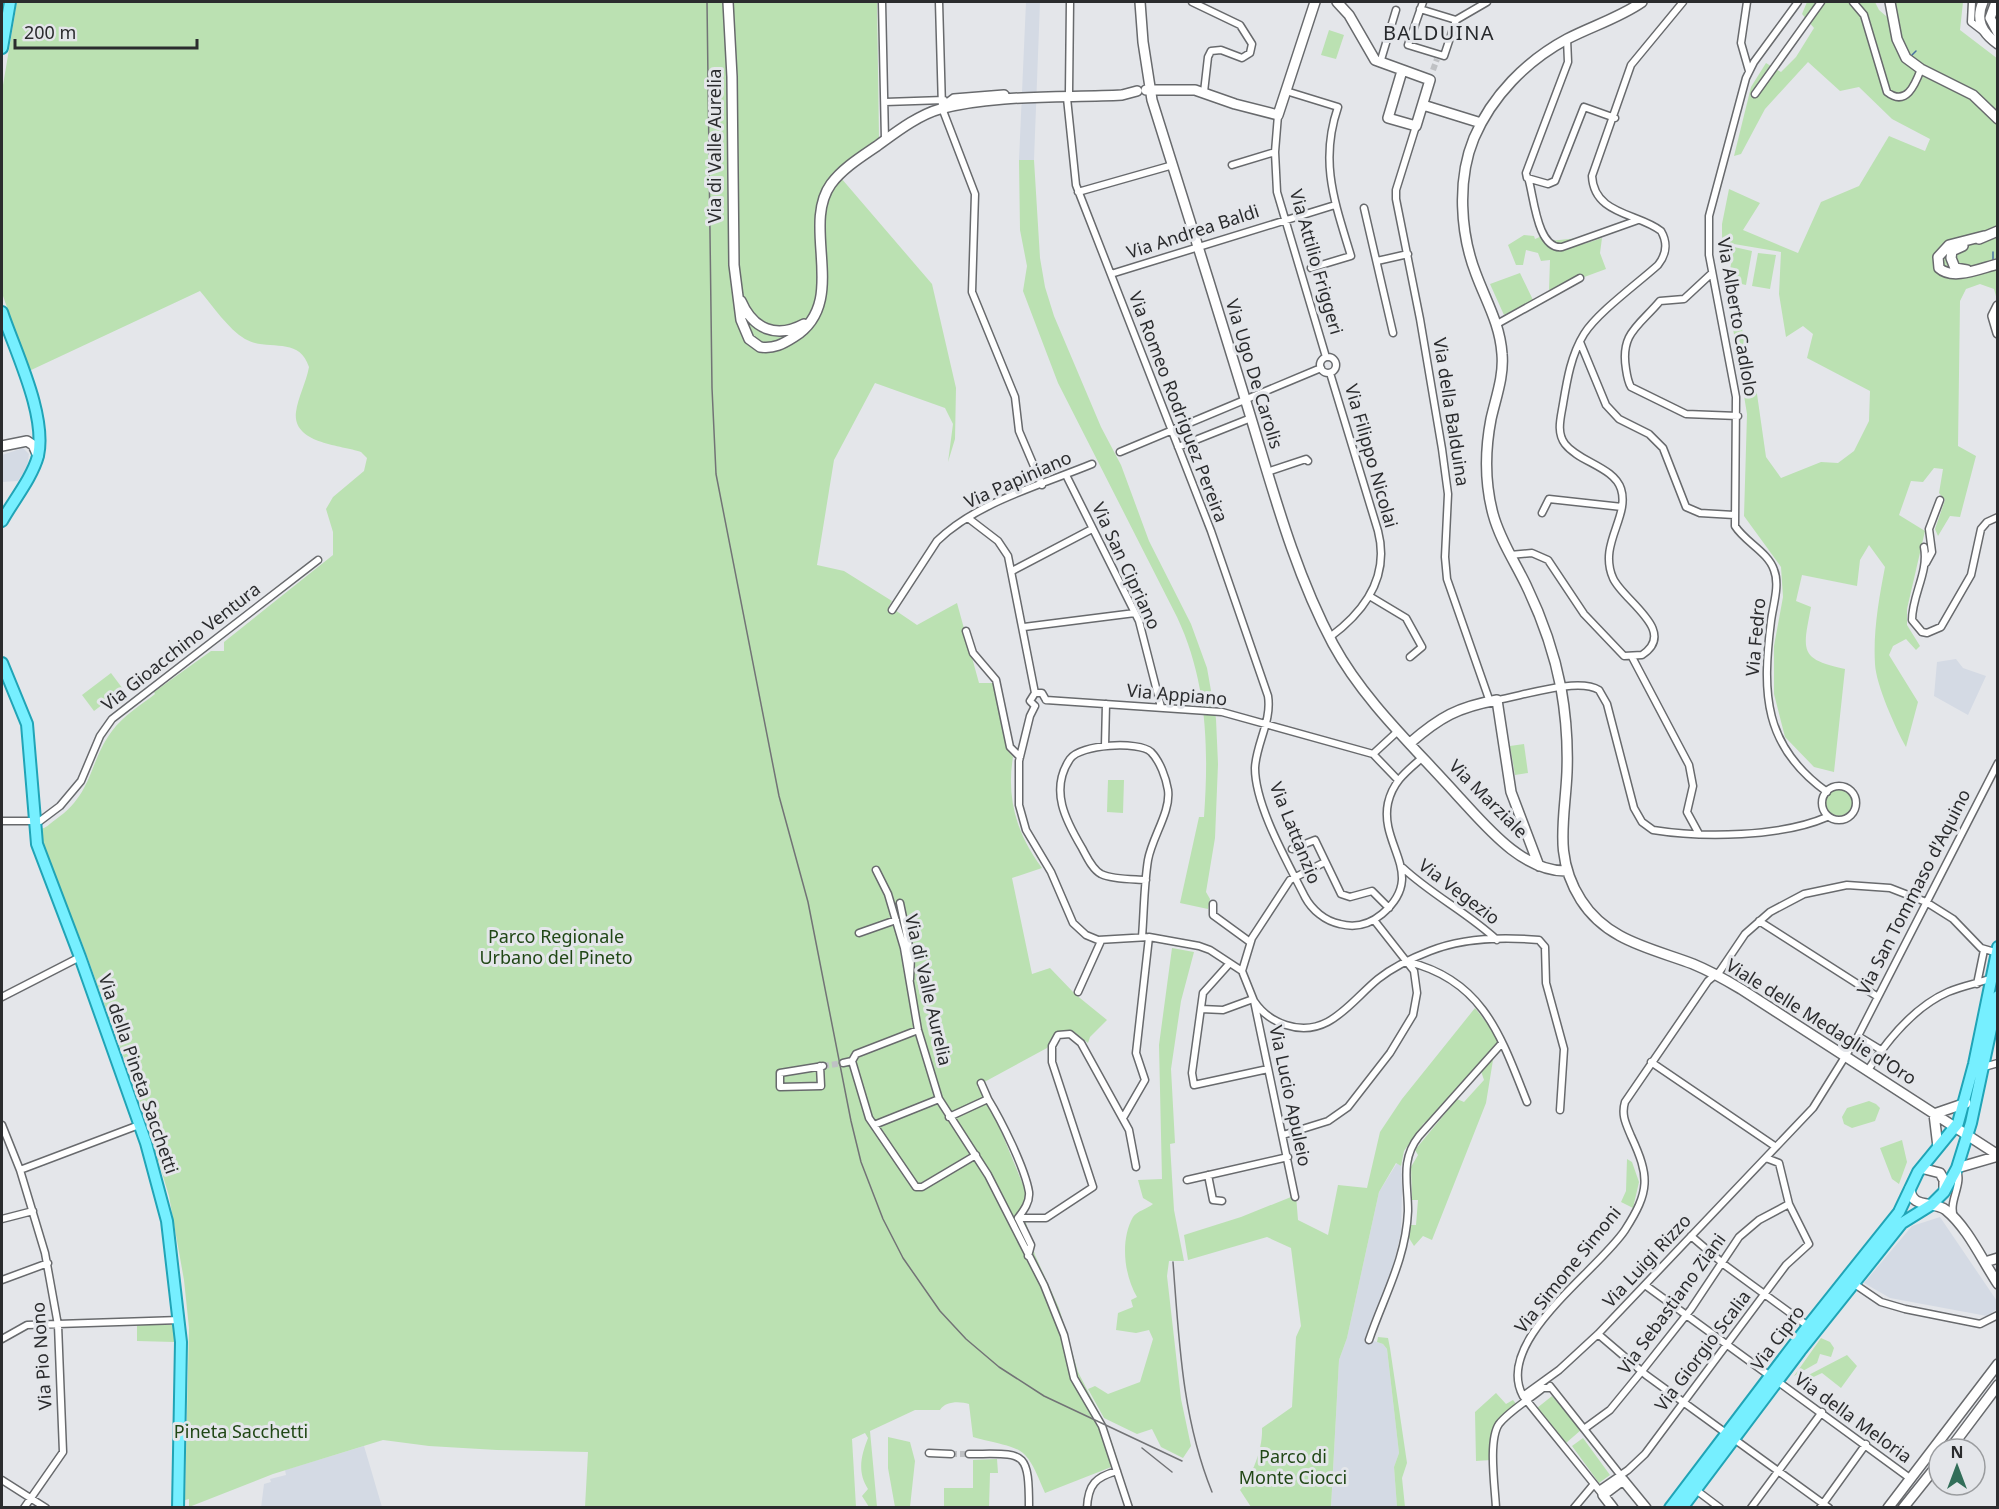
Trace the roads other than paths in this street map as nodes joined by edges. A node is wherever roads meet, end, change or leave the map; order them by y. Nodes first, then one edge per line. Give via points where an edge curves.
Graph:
1 (10, 2) edge
2 (728, 2) edge
3 (882, 2) edge
4 (939, 2) edge
5 (1070, 2) edge
6 (1140, 2) edge
7 (1192, 2) edge
8 (1315, 2) edge
9 (1337, 2) edge
10 (1423, 2) edge
11 (1487, 2) edge
12 (1642, 2) edge
13 (1683, 2) edge
14 (1747, 2) edge
15 (1798, 2) edge
16 (1821, 2) edge
17 (1853, 2) edge
18 (1890, 2) edge
19 (1972, 2) edge
20 (1983, 2) edge
21 (1996, 2) edge
22 (1420, 9) junction
23 (1396, 10) dead end
24 (1456, 20) junction
25 (1983, 32) junction
26 (1998, 33) edge
27 (1563, 42) junction
28 (1998, 44) edge
29 (2, 48) edge
30 (1380, 64) junction
31 (1920, 69) junction
32 (1402, 71) junction
33 (1749, 71) junction
34 (1149, 90) junction
35 (1286, 91) junction
36 (1204, 92) junction
37 (1755, 94) dead end
38 (1068, 95) junction
39 (1024, 97) junction
40 (885, 102) junction
41 (942, 104) junction
42 (1423, 105) junction
43 (1278, 115) junction
44 (1615, 118) junction
45 (1998, 118) edge
46 (1481, 123) junction
47 (1416, 126) junction
48 (885, 141) junction
49 (1275, 152) junction
50 (1173, 165) junction
51 (1232, 165) dead end
52 (1529, 181) junction
53 (1078, 192) junction
54 (1335, 205) junction
55 (1364, 208) dead end
56 (1284, 219) junction
57 (1638, 220) junction
58 (1998, 231) edge
59 (1984, 236) junction
60 (1197, 247) junction
61 (1408, 254) junction
62 (1377, 261) junction
63 (1998, 264) edge
64 (1311, 268) dead end
65 (1973, 270) junction
66 (1712, 273) junction
67 (1111, 274) junction
68 (1580, 278) dead end
69 (737, 291) junction
70 (1998, 306) edge
71 (2, 312) edge
72 (814, 316) junction
73 (2, 324) edge
74 (1497, 324) junction
75 (1393, 333) dead end
76 (1998, 333) edge
77 (12, 342) junction
78 (1580, 342) junction
79 (1326, 357) junction
80 (1321, 368) junction
81 (1330, 373) junction
82 (1245, 400) junction
83 (1738, 416) junction
84 (1251, 418) junction
85 (1171, 430) junction
86 (2, 446) edge
87 (1178, 447) junction
88 (1120, 452) dead end
89 (38, 456) junction
90 (1308, 461) dead end
91 (1092, 464) dead end
92 (1267, 472) junction
93 (1066, 475) junction
94 (1042, 485) junction
95 (1940, 500) dead end
96 (1622, 507) junction
97 (1542, 513) dead end
98 (1734, 515) junction
99 (1998, 517) edge
100 (968, 518) junction
101 (2, 520) edge
102 (1092, 529) junction
103 (1924, 547) dead end
104 (1510, 555) junction
105 (318, 560) dead end
106 (1924, 566) junction
107 (1012, 571) junction
108 (1371, 597) junction
109 (892, 610) dead end
110 (1135, 613) junction
111 (1024, 627) junction
112 (966, 631) dead end
113 (1330, 637) junction
114 (1410, 657) dead end
115 (1632, 657) junction
116 (2, 663) edge
117 (1561, 688) junction
118 (1035, 693) junction
119 (1046, 700) junction
120 (1493, 701) junction
121 (1106, 704) junction
122 (1035, 706) junction
123 (1161, 708) junction
124 (1266, 725) junction
125 (1398, 731) junction
126 (1410, 743) junction
127 (1105, 746) junction
128 (1373, 754) junction
129 (1020, 757) junction
130 (1423, 757) junction
131 (1998, 763) edge
132 (1397, 779) junction
133 (1827, 792) junction
134 (1827, 817) junction
135 (33, 820) junction
136 (2, 821) edge
137 (1699, 834) junction
138 (1292, 849) dead end
139 (1325, 862) junction
140 (1539, 866) junction
141 (1403, 868) junction
142 (876, 870) dead end
143 (1566, 871) junction
144 (1294, 876) junction
145 (1146, 880) junction
146 (1926, 902) junction
147 (900, 903) dead end
148 (1213, 904) dead end
149 (1389, 908) junction
150 (896, 920) junction
151 (1374, 920) junction
152 (1759, 921) junction
153 (859, 933) dead end
154 (1146, 937) junction
155 (1497, 940) junction
156 (1101, 941) junction
157 (1250, 942) junction
158 (1984, 950) junction
159 (1997, 950) edge
160 (80, 957) junction
161 (1408, 962) junction
162 (1229, 963) junction
163 (1242, 971) junction
164 (1715, 975) junction
165 (1994, 978) edge
166 (1977, 984) junction
167 (909, 988) junction
168 (1078, 992) dead end
169 (1998, 996) edge
170 (2, 997) edge
171 (1878, 997) junction
172 (1254, 1000) junction
173 (1201, 1009) junction
174 (918, 1030) junction
175 (1858, 1036) junction
176 (1502, 1043) junction
177 (1881, 1050) junction
178 (1846, 1056) junction
179 (852, 1061) junction
180 (1651, 1062) junction
181 (843, 1063) tunnel mouth
182 (1998, 1063) edge
183 (822, 1066) joint
184 (1984, 1067) junction
185 (1268, 1068) junction
186 (1868, 1070) junction
187 (981, 1083) dead end
188 (939, 1099) junction
189 (988, 1099) junction
190 (1527, 1102) dead end
191 (1966, 1103) junction
192 (1560, 1110) dead end
193 (1935, 1114) junction
194 (949, 1117) junction
195 (1123, 1118) junction
196 (2, 1125) edge
197 (139, 1125) junction
198 (874, 1125) junction
199 (1955, 1127) junction
200 (1283, 1135) junction
201 (1967, 1136) junction
202 (1778, 1146) junction
203 (1938, 1147) junction
204 (976, 1155) junction
205 (1998, 1155) edge
206 (1288, 1157) junction
207 (1766, 1158) junction
208 (1136, 1167) dead end
209 (1921, 1168) junction
210 (1957, 1168) junction
211 (20, 1170) junction
212 (1208, 1175) junction
213 (1187, 1180) dead end
214 (1910, 1187) junction
215 (1944, 1192) junction
216 (1295, 1197) dead end
217 (1222, 1201) dead end
218 (1789, 1204) junction
219 (1931, 1205) junction
220 (33, 1211) junction
221 (1954, 1217) junction
222 (1018, 1218) junction
223 (2, 1219) edge
224 (1691, 1236) junction
225 (1028, 1256) junction
226 (1998, 1258) edge
227 (1984, 1262) junction
228 (48, 1263) junction
229 (1723, 1264) junction
230 (2, 1280) edge
231 (1853, 1283) junction
232 (1998, 1284) edge
233 (1645, 1285) junction
234 (1765, 1294) junction
235 (1686, 1315) junction
236 (1998, 1315) edge
237 (180, 1320) junction
238 (58, 1325) junction
239 (1808, 1326) junction
240 (1598, 1334) junction
241 (2, 1339) edge
242 (1369, 1340) dead end
243 (1727, 1344) junction
244 (1997, 1366) edge
245 (1642, 1371) junction
246 (1774, 1378) junction
247 (1545, 1379) junction
248 (1998, 1385) edge
249 (1551, 1388) junction
250 (1525, 1398) junction
251 (1684, 1402) junction
252 (1822, 1412) junction
253 (1584, 1430) junction
254 (1731, 1436) junction
255 (1959, 1437) edge
256 (1866, 1444) junction
257 (929, 1453) dead end
258 (951, 1454) tunnel mouth
259 (969, 1454) tunnel mouth
260 (1117, 1470) junction
261 (1779, 1471) junction
262 (1927, 1477) edge
263 (1622, 1478) junction
264 (1911, 1479) junction
265 (2, 1480) edge
266 (1598, 1490) junction
267 (1696, 1490) junction
268 (31, 1498) junction
269 (1824, 1506) edge
270 (24, 1508) edge
271 (46, 1508) edge
272 (177, 1508) edge
273 (1029, 1508) edge
274 (1087, 1508) edge
275 (1129, 1508) edge
276 (1496, 1508) edge
277 (1574, 1508) edge
278 (1613, 1508) edge
279 (1646, 1508) edge
280 (1670, 1508) edge
281 (1682, 1508) edge
282 (1720, 1508) edge
283 (1751, 1508) edge
284 (1888, 1508) edge
285 (1903, 1508) edge

1 - 29 main road
2 - 69 street, Via di Valle Aurelia
3 - 40 street
4 - 41 street
5 - 38 street, Via Romeo Rodriguez Pereira
6 - 34 street, Via Ugo De Carolis
7 - 36 street via 1240,25 1252,44 1250,53 1244,57 1211,51
8 - 35 street, Via Attilio Friggeri
9 - 30 street
10 - 22 street
11 - 24 street
12 - 27 street, Viale delle Medaglie d'Oro
13 - 44 street via 1631,65
14 - 33 street via 1741,43
15 - 33 street, Via Alberto Cadlolo
16 - 37 street
17 - 31 street via 1864,15 1887,92 1906,96
18 - 31 street via 1900,47
19 - 25 street via 1971,22
20 - 25 street via 1978,17
21 - 26 street via 1990,18
22 - 24 street
22 - 24 street via 1408,45 1437,57 1443,56
23 - 30 street
25 - 28 street
27 - 46 street, Viale delle Medaglie d'Oro via 1513,80
27 - 52 street via 1568,62 1526,173
30 - 32 street
31 - 45 street via 1965,90
32 - 42 street via 1432,75
32 - 47 street via 1388,118
33 - 66 street, Via Alberto Cadlolo via 1709,212
34 - 36 street
34 - 38 street
34 - 50 street, Via Ugo De Carolis
35 - 43 street, Via Attilio Friggeri
35 - 54 street via 1338,107 1328,150
36 - 43 street
38 - 39 street
38 - 53 street, Via Romeo Rodriguez Pereira via 1072,169
39 - 41 street
39 - 41 street via 954,99
40 - 41 street
40 - 48 street
41 - 48 street
41 - 94 street via 975,194 972,292 1015,397 1019,431
42 - 46 street
42 - 47 street
43 - 49 street, Via Attilio Friggeri
44 - 52 street via 1584,107 1555,181
44 - 57 street via 1594,169 1593,183 1608,206
46 - 74 street, Viale delle Medaglie d'Oro via 1466,161 1464,214 1471,260
47 - 61 street, Via della Balduina via 1395,193
48 - 72 street via 836,178 826,194 821,295
49 - 51 street
49 - 56 street, Via Attilio Friggeri via 1276,182
50 - 53 street
50 - 60 street, Via Ugo De Carolis
52 - 57 street via 1545,239 1552,246 1562,247
53 - 67 street, Via Romeo Rodriguez Pereira
54 - 56 street, Via Andrea Baldi
54 - 64 street via 1351,256
55 - 62 street
56 - 60 street, Via Andrea Baldi
56 - 79 street, Via Attilio Friggeri
57 - 78 street via 1662,232 1666,246 1663,258 1591,325
58 - 59 street
59 - 65 street via 1951,253 1955,268
59 - 65 street via 1949,245 1938,257 1944,273
60 - 67 street, Via Andrea Baldi
60 - 82 street, Via Ugo De Carolis
61 - 62 street
61 - 120 street, Via della Balduina via 1446,483 1447,579
62 - 75 street
63 - 65 street
66 - 83 street, Via Alberto Cadlolo via 1729,348
66 - 83 street via 1684,299 1660,301 1626,340 1628,382 1686,414
67 - 85 street, Via Romeo Rodriguez Pereira
68 - 74 street
69 - 72 street, Via di Valle Aurelia via 751,318 765,330 795,328
69 - 72 street, Via di Valle Aurelia via 741,320 757,346 783,344 802,332
70 - 76 street via 1993,318
71 - 77 main road
73 - 77 street
74 - 104 street, Viale delle Medaglie d'Oro via 1502,367 1490,428 1487,472 1494,518
77 - 89 main road via 33,403
78 - 96 street via 1567,381 1561,436 1571,449 1616,481 1623,495
78 - 98 street via 1609,410 1664,448 1686,507 1700,513
79 - 80 street
79 - 81 street via 1336,362
80 - 81 street
80 - 82 street
81 - 108 street, Via Filippo Nicolai via 1379,536 1379,573
82 - 84 street, Via Ugo De Carolis
82 - 85 street
83 - 98 street, Via Alberto Cadlolo
84 - 87 street
84 - 92 street, Via Ugo De Carolis
85 - 87 street, Via Romeo Rodriguez Pereira
85 - 88 street
86 - 89 street via 27,441
87 - 124 street, Via Romeo Rodriguez Pereira via 1268,696
89 - 101 main road
90 - 92 street
91 - 93 street, Via Papiniano
92 - 113 street, Via Ugo De Carolis via 1299,570
93 - 94 street, Via Papiniano
93 - 102 street, Via San Cipriano
94 - 100 street, Via Papiniano
95 - 106 street via 1929,529 1932,552
96 - 97 street via 1549,499
96 - 115 street via 1610,543 1611,573 1655,633 1647,651
98 - 133 street, Via Fedro via 1736,528 1775,571 1766,669 1775,729 1789,757
99 - 106 street via 1981,529 1971,575 1947,618 1941,627 1927,633 1912,620
100 - 107 street via 1004,547
100 - 109 street, Via Papiniano via 937,541
102 - 107 street
102 - 110 street, Via San Cipriano
103 - 106 street
104 - 115 street via 1535,554 1548,560 1584,614 1623,654
104 - 117 street, Viale delle Medaglie d'Oro via 1545,631
105 - 135 street, Via Gioacchino Ventura via 112,719 71,795 44,818
107 - 111 street
108 - 113 street, Via Filippo Nicolai via 1354,618
108 - 114 street via 1409,622 1422,647
110 - 111 street
110 - 123 street, Via San Cipriano
111 - 118 street
112 - 129 street via 973,653 996,680 1010,747
113 - 125 street, Via Ugo De Carolis via 1352,675
115 - 137 street via 1689,765 1693,786 1687,812
116 - 135 main road, Via della Pineta Sacchetti via 27,724
117 - 120 street
117 - 137 street via 1590,687 1602,694 1630,800 1645,825 1653,830
117 - 143 street, Viale delle Medaglie d'Oro via 1568,754 1562,840
118 - 119 street via 1042,693
118 - 122 street via 1030,701
119 - 121 street, Via Appiano
119 - 122 street
120 - 126 street via 1446,714
120 - 140 street via 1511,792
121 - 123 street, Via Appiano
121 - 127 street
122 - 129 street
123 - 124 street, Via Appiano via 1222,712
124 - 128 street, Via Appiano
124 - 144 street, Via Lattanzio via 1255,772 1259,794
125 - 126 street, Via Ugo De Carolis
125 - 128 street
126 - 130 street, Via Marziale
127 - 145 street via 1148,750 1165,779 1168,798 1149,854
127 - 145 street via 1086,748 1071,758 1060,795 1062,810 1098,872
128 - 132 street
129 - 156 street via 1017,792 1025,827 1051,872 1070,920 1086,935
130 - 132 street
130 - 140 street, Via Marziale via 1488,828
131 - 146 street, Via San Tommaso d'Aquino
132 - 141 street via 1387,816
133 - 134 street via 1823,808
133 - 134 street via 1845,785 1855,798 1847,818
134 - 137 street via 1756,832
135 - 136 street
135 - 160 main road, Via della Pineta Sacchetti via 39,849
138 - 139 street via 1315,840
139 - 144 street
139 - 149 street via 1343,895 1350,897 1370,891
140 - 143 street, Via Marziale
141 - 149 street via 1399,893
141 - 155 street, Via Vegezio
142 - 150 street, Via di Valle Aurelia
143 - 164 street, Viale delle Medaglie d'Oro via 1583,904 1615,934
144 - 151 street, Via Lattanzio via 1309,904 1327,920 1352,926
144 - 157 street
145 - 154 street
146 - 152 street via 1884,887 1847,885 1793,898
146 - 158 street via 1956,922
146 - 171 street, Via San Tommaso d'Aquino
147 - 167 street via 911,956
148 - 157 street via 1213,915
149 - 151 street
150 - 153 street
150 - 167 street, Via di Valle Aurelia
151 - 161 street
152 - 164 street via 1742,937
152 - 171 street
154 - 156 street
154 - 162 street via 1207,948
154 - 195 street via 1136,1053 1145,1080
155 - 161 street via 1443,947
155 - 192 street via 1537,940 1545,947 1546,982 1564,1053
156 - 168 street
157 - 163 street
158 - 159 street
158 - 166 street
159 - 165 main road
160 - 170 street
160 - 197 main road, Via della Pineta Sacchetti
161 - 172 street via 1384,975 1337,1017 1320,1026 1284,1024 1267,1015
161 - 176 street via 1440,972 1464,989 1490,1017
161 - 200 street via 1417,986 1416,1006 1409,1024 1362,1092 1339,1114 1300,1132
162 - 163 street
162 - 173 street via 1203,993
163 - 172 street, Via Lucio Apuleio
164 - 178 street, Viale delle Medaglie d'Oro
164 - 180 street
165 - 166 street
165 - 191 main road
166 - 177 street via 1931,1002
167 - 174 street, Via di Valle Aurelia
169 - 184 main road
171 - 175 street, Via San Tommaso d'Aquino
172 - 173 street via 1223,1010
172 - 185 street, Via Lucio Apuleio
173 - 185 street via 1192,1073 1194,1085
174 - 179 street via 856,1054
174 - 188 street, Via di Valle Aurelia
175 - 177 street
175 - 178 street, Via San Tommaso d'Aquino
176 - 190 street
176 - 242 street via 1409,1152 1405,1165 1407,1220 1403,1248
177 - 186 street
178 - 186 street, Viale delle Medaglie d'Oro
178 - 202 street via 1813,1108
179 - 181 street
179 - 198 street via 865,1109
180 - 202 street
180 - 250 street, Via Simone Simoni via 1629,1093 1623,1110 1644,1166 1643,1194 1623,1233 1558,1303 1525,1347 1517,1373
182 - 184 street
183 - 183 street via 780,1073 780,1087 821,1086
184 - 201 main road
185 - 200 street, Via Lucio Apuleio
186 - 193 street, Viale delle Medaglie d'Oro
187 - 189 street
188 - 194 street, Via di Valle Aurelia
188 - 198 street
189 - 194 street
189 - 222 street via 1029,1192 1028,1204
191 - 193 street
191 - 199 main road
193 - 199 street, Viale delle Medaglie d'Oro
193 - 203 street
194 - 204 street, Via di Valle Aurelia
195 - 208 street via 1131,1134
195 - 222 street via 1080,1040 1070,1034 1056,1036 1052,1062 1093,1187 1046,1218
196 - 211 street, Via Pio Nono
197 - 211 street
197 - 237 main road, Via della Pineta Sacchetti via 167,1221
198 - 204 street via 916,1188
199 - 201 street, Viale delle Medaglie d'Oro
199 - 203 main road
200 - 206 street, Via Lucio Apuleio
201 - 205 street, Viale delle Medaglie d'Oro
201 - 210 main road
202 - 207 street, Via Luigi Rizzo
203 - 209 main road
204 - 225 street, Via di Valle Aurelia
205 - 210 street
206 - 212 street
206 - 216 street, Via Lucio Apuleio
207 - 218 street via 1779,1165
207 - 224 street, Via Luigi Rizzo
209 - 214 main road
209 - 215 street via 1940,1173
210 - 215 main road
210 - 221 street
211 - 220 street, Via Pio Nono
212 - 213 street
212 - 217 street via 1213,1200
214 - 219 street via 1914,1201
214 - 239 main road, Via Cipro via 1899,1212
215 - 219 main road
218 - 229 street, Via Sebastiano Ziani via 1749,1227
218 - 234 street, Via Giorgio Scalia via 1809,1243 1790,1260
219 - 221 street via 1942,1207
219 - 231 main road, Via Cipro via 1902,1223
220 - 223 street
220 - 228 street, Via Pio Nono
221 - 227 street
222 - 225 street, Via di Valle Aurelia via 1031,1245
224 - 229 street
224 - 233 street, Via Luigi Rizzo
225 - 260 street, Via di Valle Aurelia via 1061,1325 1075,1381 1102,1426
226 - 227 street
227 - 232 street
228 - 230 street
228 - 238 street, Via Pio Nono
229 - 234 street
229 - 235 street, Via Sebastiano Ziani
231 - 236 street via 1881,1302 1901,1308 1980,1324
231 - 246 main road, Via Cipro
233 - 235 street, Via della Meloria
233 - 240 street, Via Luigi Rizzo
234 - 239 street
234 - 243 street, Via Giorgio Scalia
235 - 243 street, Via della Meloria
235 - 245 street, Via Sebastiano Ziani
237 - 238 street
237 - 272 main road, Via della Pineta Sacchetti
238 - 241 street via 22,1326
238 - 268 street, Via Pio Nono via 63,1452
239 - 246 main road, Via Cipro
240 - 245 street
240 - 247 street, Via Luigi Rizzo
243 - 246 street, Via della Meloria
243 - 251 street, Via Giorgio Scalia
244 - 264 street
245 - 251 street
245 - 253 street, Via Sebastiano Ziani via 1610,1410
246 - 252 street, Via della Meloria
246 - 254 main road, Via Cipro
247 - 249 street
247 - 250 street, Via Luigi Rizzo
248 - 255 street
249 - 250 street
249 - 253 street
250 - 266 street
250 - 276 street via 1495,1432
251 - 254 street
251 - 263 street, Via Giorgio Scalia
252 - 256 street, Via della Meloria
252 - 261 street
253 - 263 street
254 - 261 street
254 - 267 main road, Via Cipro
254 - 280 main road, Via Cipro
256 - 264 street, Via della Meloria
256 - 269 street
257 - 258 street
259 - 273 street via 1012,1454 1022,1459 1029,1472
260 - 274 street via 1093,1482
260 - 275 street, Via di Valle Aurelia
261 - 269 street
261 - 283 street
262 - 285 street
263 - 266 street
263 - 279 street
264 - 284 street
265 - 268 street
266 - 277 street
266 - 278 street
267 - 281 main road, Via Cipro
267 - 282 street
268 - 270 street, Via Pio Nono
268 - 271 street

